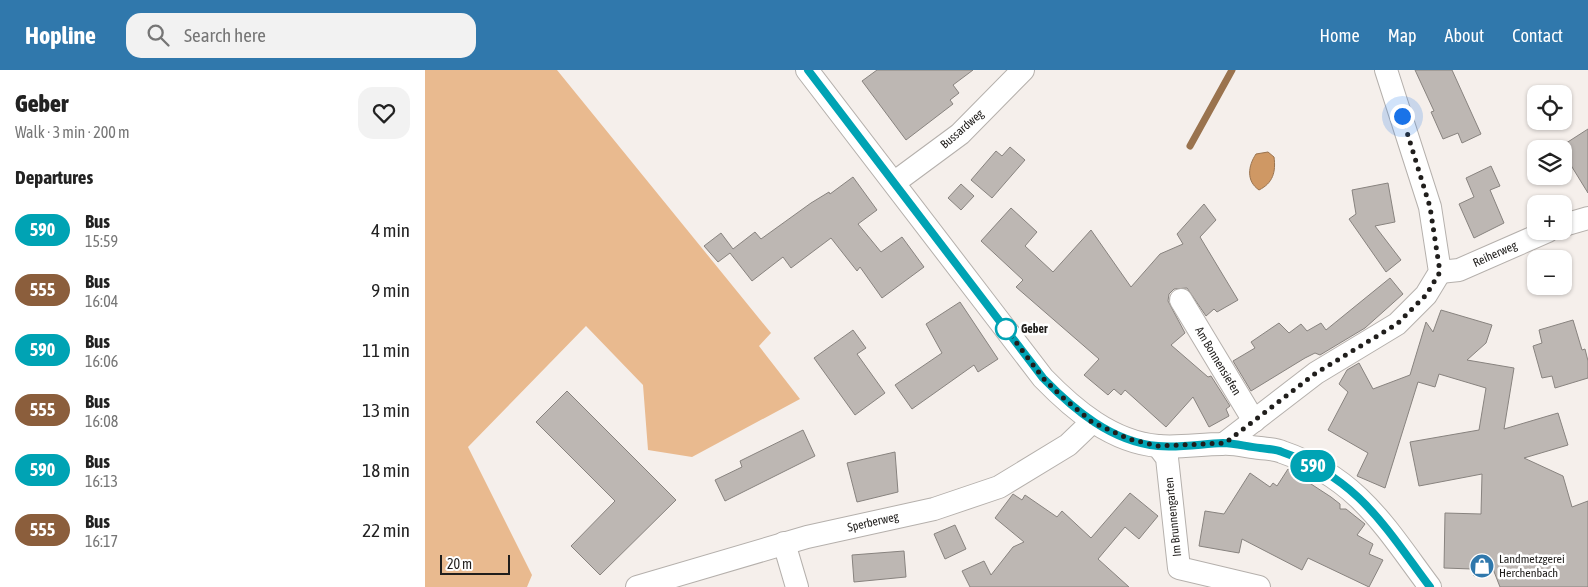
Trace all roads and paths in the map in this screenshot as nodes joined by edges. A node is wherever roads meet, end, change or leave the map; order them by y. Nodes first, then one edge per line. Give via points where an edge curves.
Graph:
1 (807, 70) edge
2 (1023, 70) edge
3 (1386, 70) edge
4 (895, 182) junction
5 (1588, 218) edge
6 (1572, 223) edge
7 (1528, 240) edge
8 (1440, 272) junction
9 (1181, 300) dead end
10 (1254, 421) junction
11 (1092, 422) junction
12 (1225, 443) junction
13 (1158, 446) junction
14 (785, 543) junction
15 (637, 587) edge
16 (797, 587) edge
17 (1259, 587) edge
18 (1430, 587) edge

1 - 4 street
2 - 4 street, Bussardweg via 960,134
3 - 8 street via 1430,207
4 - 11 street via 1043,378
5 - 6 street
7 - 8 street, Reiherweg via 1459,270
8 - 10 street via 1426,295 1397,324 1316,373
9 - 10 street, Am Bonnensiefen
10 - 12 street
11 - 13 street via 1129,439
11 - 14 street, Sperberweg via 1068,445 999,488 934,509
12 - 13 street
12 - 18 street via 1281,451 1349,487 1375,512
13 - 17 street, Im Brunnengarten via 1167,458 1179,568
14 - 15 street, Sperberweg
14 - 16 street

